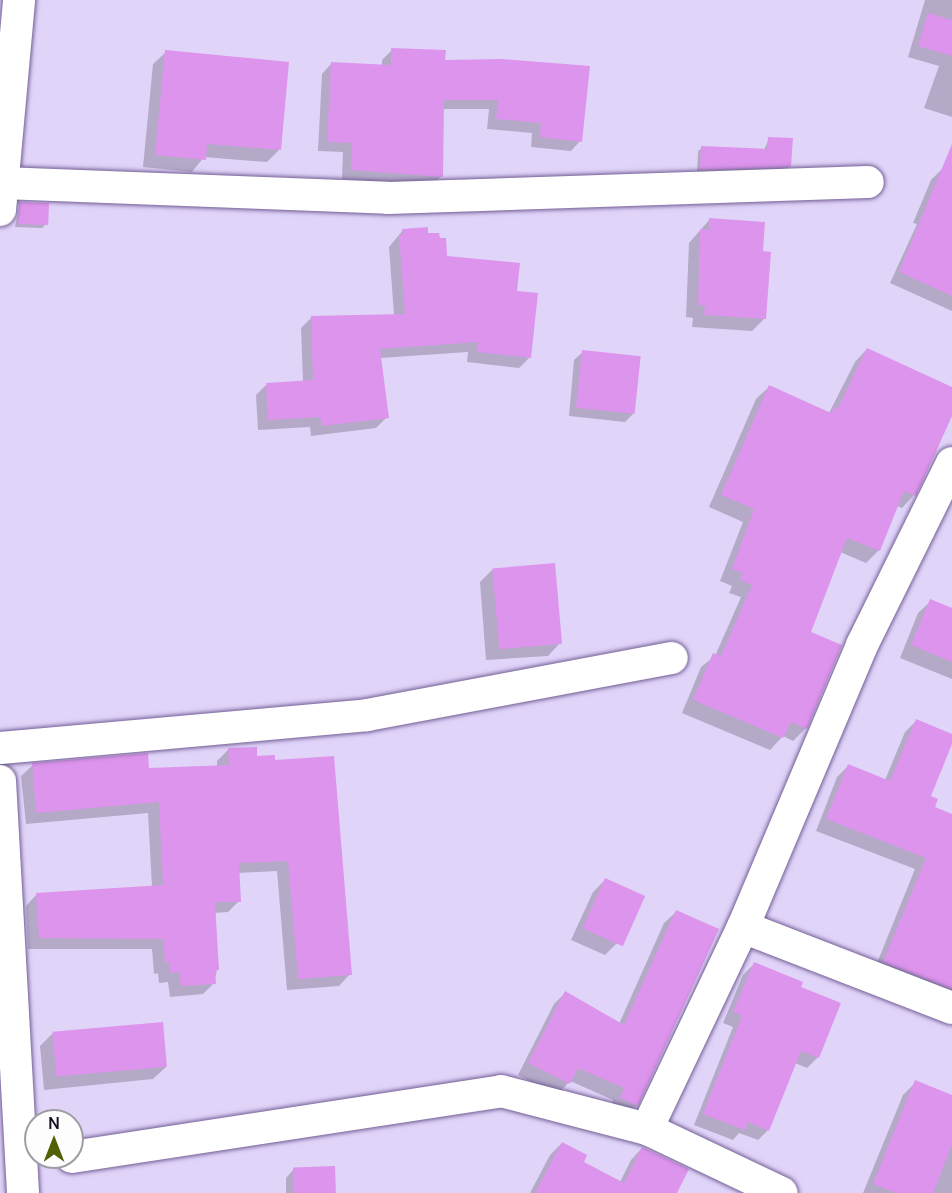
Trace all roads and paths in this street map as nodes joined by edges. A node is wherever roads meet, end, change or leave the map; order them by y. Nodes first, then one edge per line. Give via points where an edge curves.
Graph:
1 (19, 0) edge
2 (868, 182) dead end
3 (1, 196) edge
4 (952, 463) edge
5 (672, 658) dead end
6 (0, 748) edge
7 (0, 781) edge
8 (743, 927) junction
9 (952, 1008) edge
10 (647, 1129) junction
11 (84, 1155) edge
12 (16, 1160) edge
13 (782, 1193) edge

1 - 3 street
2 - 3 street via 388,198
4 - 8 street via 862,645
5 - 6 street via 367,715
7 - 12 street
8 - 9 street
8 - 10 street
10 - 11 street via 501,1091
10 - 13 street

